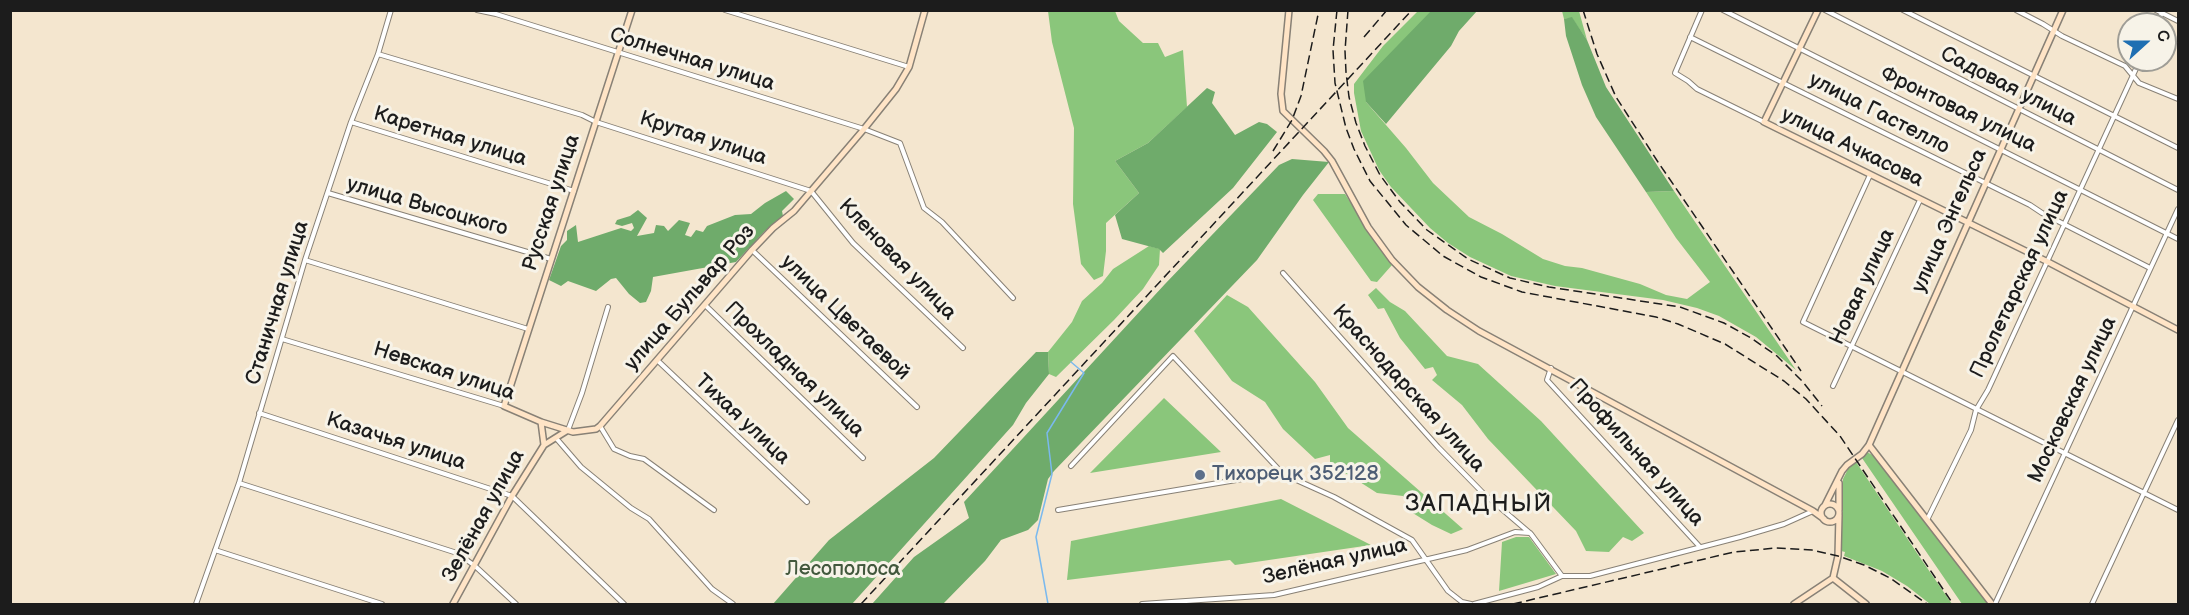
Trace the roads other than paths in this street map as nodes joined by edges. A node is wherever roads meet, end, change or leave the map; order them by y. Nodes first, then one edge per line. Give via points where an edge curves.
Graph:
1 (391, 10) edge
2 (477, 10) edge
3 (632, 10) edge
4 (725, 10) edge
5 (925, 10) edge
6 (1289, 10) edge
7 (1702, 10) edge
8 (1723, 10) edge
9 (1818, 10) edge
10 (1825, 10) edge
11 (1903, 10) edge
12 (2016, 10) edge
13 (2063, 10) edge
14 (2054, 30) junction
15 (1690, 37) junction
16 (1799, 49) junction
17 (617, 53) junction
18 (378, 54) junction
19 (909, 67) junction
20 (2134, 72) edge
21 (2033, 76) junction
22 (2132, 76) junction
23 (1784, 82) junction
24 (2178, 99) edge
25 (2019, 108) junction
26 (2113, 117) junction
27 (351, 122) junction
28 (1764, 122) junction
29 (596, 123) junction
30 (864, 129) junction
31 (2001, 148) junction
32 (2178, 148) edge
33 (2099, 151) junction
34 (1870, 175) junction
35 (1985, 184) junction
36 (2081, 188) junction
37 (2178, 190) edge
38 (574, 191) junction
39 (811, 191) junction
40 (328, 193) junction
41 (1920, 200) junction
42 (2178, 208) edge
43 (1968, 224) junction
44 (2064, 224) junction
45 (2167, 233) junction
46 (2178, 239) edge
47 (752, 250) junction
48 (551, 259) junction
49 (305, 260) junction
50 (2048, 262) junction
51 (2150, 268) junction
52 (1283, 273) dead end
53 (1013, 298) dead end
54 (705, 305) junction
55 (2133, 306) junction
56 (608, 307) dead end
57 (2178, 328) edge
58 (528, 329) junction
59 (282, 339) junction
60 (963, 348) dead end
61 (1852, 348) junction
62 (656, 360) junction
63 (1551, 368) junction
64 (1901, 372) junction
65 (1833, 386) dead end
66 (504, 406) junction
67 (917, 407) dead end
68 (1976, 410) junction
69 (259, 413) junction
70 (2178, 420) edge
71 (541, 422) junction
72 (598, 427) junction
73 (568, 430) junction
74 (556, 438) junction
75 (544, 445) junction
76 (1869, 445) junction
77 (2064, 453) junction
78 (863, 458) dead end
79 (1071, 466) dead end
80 (1283, 474) junction
81 (1839, 482) junction
82 (239, 483) junction
83 (2145, 493) junction
84 (512, 496) junction
85 (807, 502) dead end
86 (1824, 506) junction
87 (714, 510) dead end
88 (1058, 510) dead end
89 (2178, 510) edge
90 (1813, 511) junction
91 (1839, 513) junction
92 (1824, 520) junction
93 (1927, 520) junction
94 (1838, 533) junction
95 (1531, 534) junction
96 (1700, 548) junction
97 (215, 550) junction
98 (1425, 558) junction
99 (475, 566) junction
100 (1562, 576) junction
101 (1833, 578) junction
102 (196, 604) edge
103 (382, 604) edge
104 (453, 604) edge
105 (516, 604) edge
106 (624, 604) edge
107 (733, 604) edge
108 (1142, 604) edge
109 (1472, 604) edge
110 (1794, 604) edge
111 (1866, 604) edge
112 (1994, 604) edge
113 (2092, 604) edge

1 - 18 street, Станичная улица
2 - 17 street, Солнечная улица
3 - 17 street, Русская улица
4 - 19 street
5 - 19 street
6 - 63 street, Профильная улица via 1283,111 1332,161 1368,228 1392,260 1447,310
7 - 15 street
8 - 16 street, Фронтовая улица
9 - 16 street
10 - 25 street, Садовая улица
11 - 21 street
12 - 14 street
13 - 14 street, улица Энгельса
14 - 21 street, улица Энгельса
14 - 22 street via 2125,66
15 - 23 street, улица Гастелло
15 - 28 street, улица Ачкасова via 1675,73 1697,89
16 - 23 street
16 - 31 street, Фронтовая улица
17 - 29 street, Русская улица
17 - 30 street, Солнечная улица
18 - 27 street, Станичная улица
18 - 29 street, Крутая улица
19 - 30 street
20 - 22 street, Пролетарская улица
21 - 25 street, улица Энгельса
21 - 26 street
22 - 24 street
22 - 26 street, Пролетарская улица
23 - 28 street
23 - 35 street, улица Гастелло
25 - 31 street, улица Энгельса
25 - 33 street, Садовая улица
26 - 32 street
26 - 33 street, Пролетарская улица
27 - 38 street, Каретная улица
27 - 40 street, Станичная улица
28 - 34 street, улица Ачкасова
29 - 38 street, Русская улица
29 - 39 street, Крутая улица
30 - 39 street
30 - 53 street, Солнечная улица via 900,143 924,208
31 - 35 street, улица Энгельса
31 - 36 street, Фронтовая улица
33 - 36 street, Пролетарская улица
33 - 37 street, Садовая улица
34 - 41 street, улица Ачкасова
34 - 61 street via 1803,322
35 - 43 street, улица Энгельса
35 - 44 street, улица Гастелло
36 - 44 street, Пролетарская улица
36 - 45 street, Фронтовая улица
38 - 48 street, Русская улица
39 - 47 street, улица Бульвар Роз
39 - 60 street, Кленовая улица via 853,243
40 - 48 street, улица Высоцкого
40 - 49 street, Станичная улица
41 - 43 street, улица Ачкасова
41 - 61 street, Новая улица
42 - 45 street, Московская улица
43 - 50 street, улица Ачкасова
43 - 64 street, улица Энгельса
44 - 50 street, Пролетарская улица
44 - 51 street, улица Гастелло
45 - 46 street, Фронтовая улица
45 - 51 street, Московская улица
47 - 54 street, улица Бульвар Роз
47 - 67 street, улица Цветаевой
48 - 58 street, Русская улица
49 - 58 street
49 - 59 street, Станичная улица
50 - 55 street, улица Ачкасова
50 - 68 street, Пролетарская улица
51 - 55 street, Московская улица
52 - 95 street, Краснодарская улица via 1438,447 1483,494
54 - 62 street, улица Бульвар Роз
54 - 78 street, Прохладная улица
55 - 57 street, улица Ачкасова
55 - 77 street, Московская улица
56 - 73 street
58 - 66 street, Русская улица
59 - 66 street, Невская улица
59 - 69 street, Станичная улица
61 - 64 street
61 - 65 street, Новая улица
62 - 72 street, улица Бульвар Роз
62 - 85 street, Тихая улица
63 - 90 street
63 - 96 street, Профильная улица via 1547,380
64 - 68 street
64 - 76 street, улица Энгельса
66 - 71 street, Невская улица
68 - 77 street
68 - 93 street, Пролетарская улица via 1971,430
69 - 82 street, Станичная улица
69 - 84 street, Казачья улица
70 - 83 street
71 - 73 street, Невская улица
71 - 75 street, Зелёная улица
72 - 73 street, Невская улица
72 - 87 street via 615,449 644,459
73 - 74 street, Зелёная улица
74 - 75 street, Зелёная улица
74 - 107 street via 581,467 649,519 712,589
75 - 84 street, Зелёная улица
76 - 81 street via 1847,465
76 - 93 street
77 - 83 street
77 - 112 street, Московская улица
79 - 80 street via 1173,356
80 - 88 street
80 - 98 street via 1412,540
81 - 86 street
81 - 91 street
82 - 97 street, Станичная улица
82 - 99 street via 457,553
83 - 89 street
83 - 113 street
84 - 99 street, Зелёная улица
84 - 106 street, Казачья улица
86 - 90 street
86 - 91 street via 1835,505
86 - 92 street
90 - 92 street
90 - 96 street, Профильная улица via 1784,524
91 - 92 street via 1833,521
91 - 94 street
92 - 94 street
93 - 112 street
94 - 101 street
95 - 98 street, Зелёная улица via 1515,532 1467,550
95 - 100 street, Краснодарская улица
96 - 100 street, Профильная улица via 1590,576
97 - 102 street, Станичная улица
97 - 103 street
98 - 108 street, Зелёная улица via 1274,595
98 - 109 street, Профильная улица via 1448,591 1461,602
99 - 104 street, Зелёная улица
99 - 105 street
100 - 109 street, Профильная улица via 1538,587
101 - 110 street
101 - 111 street

